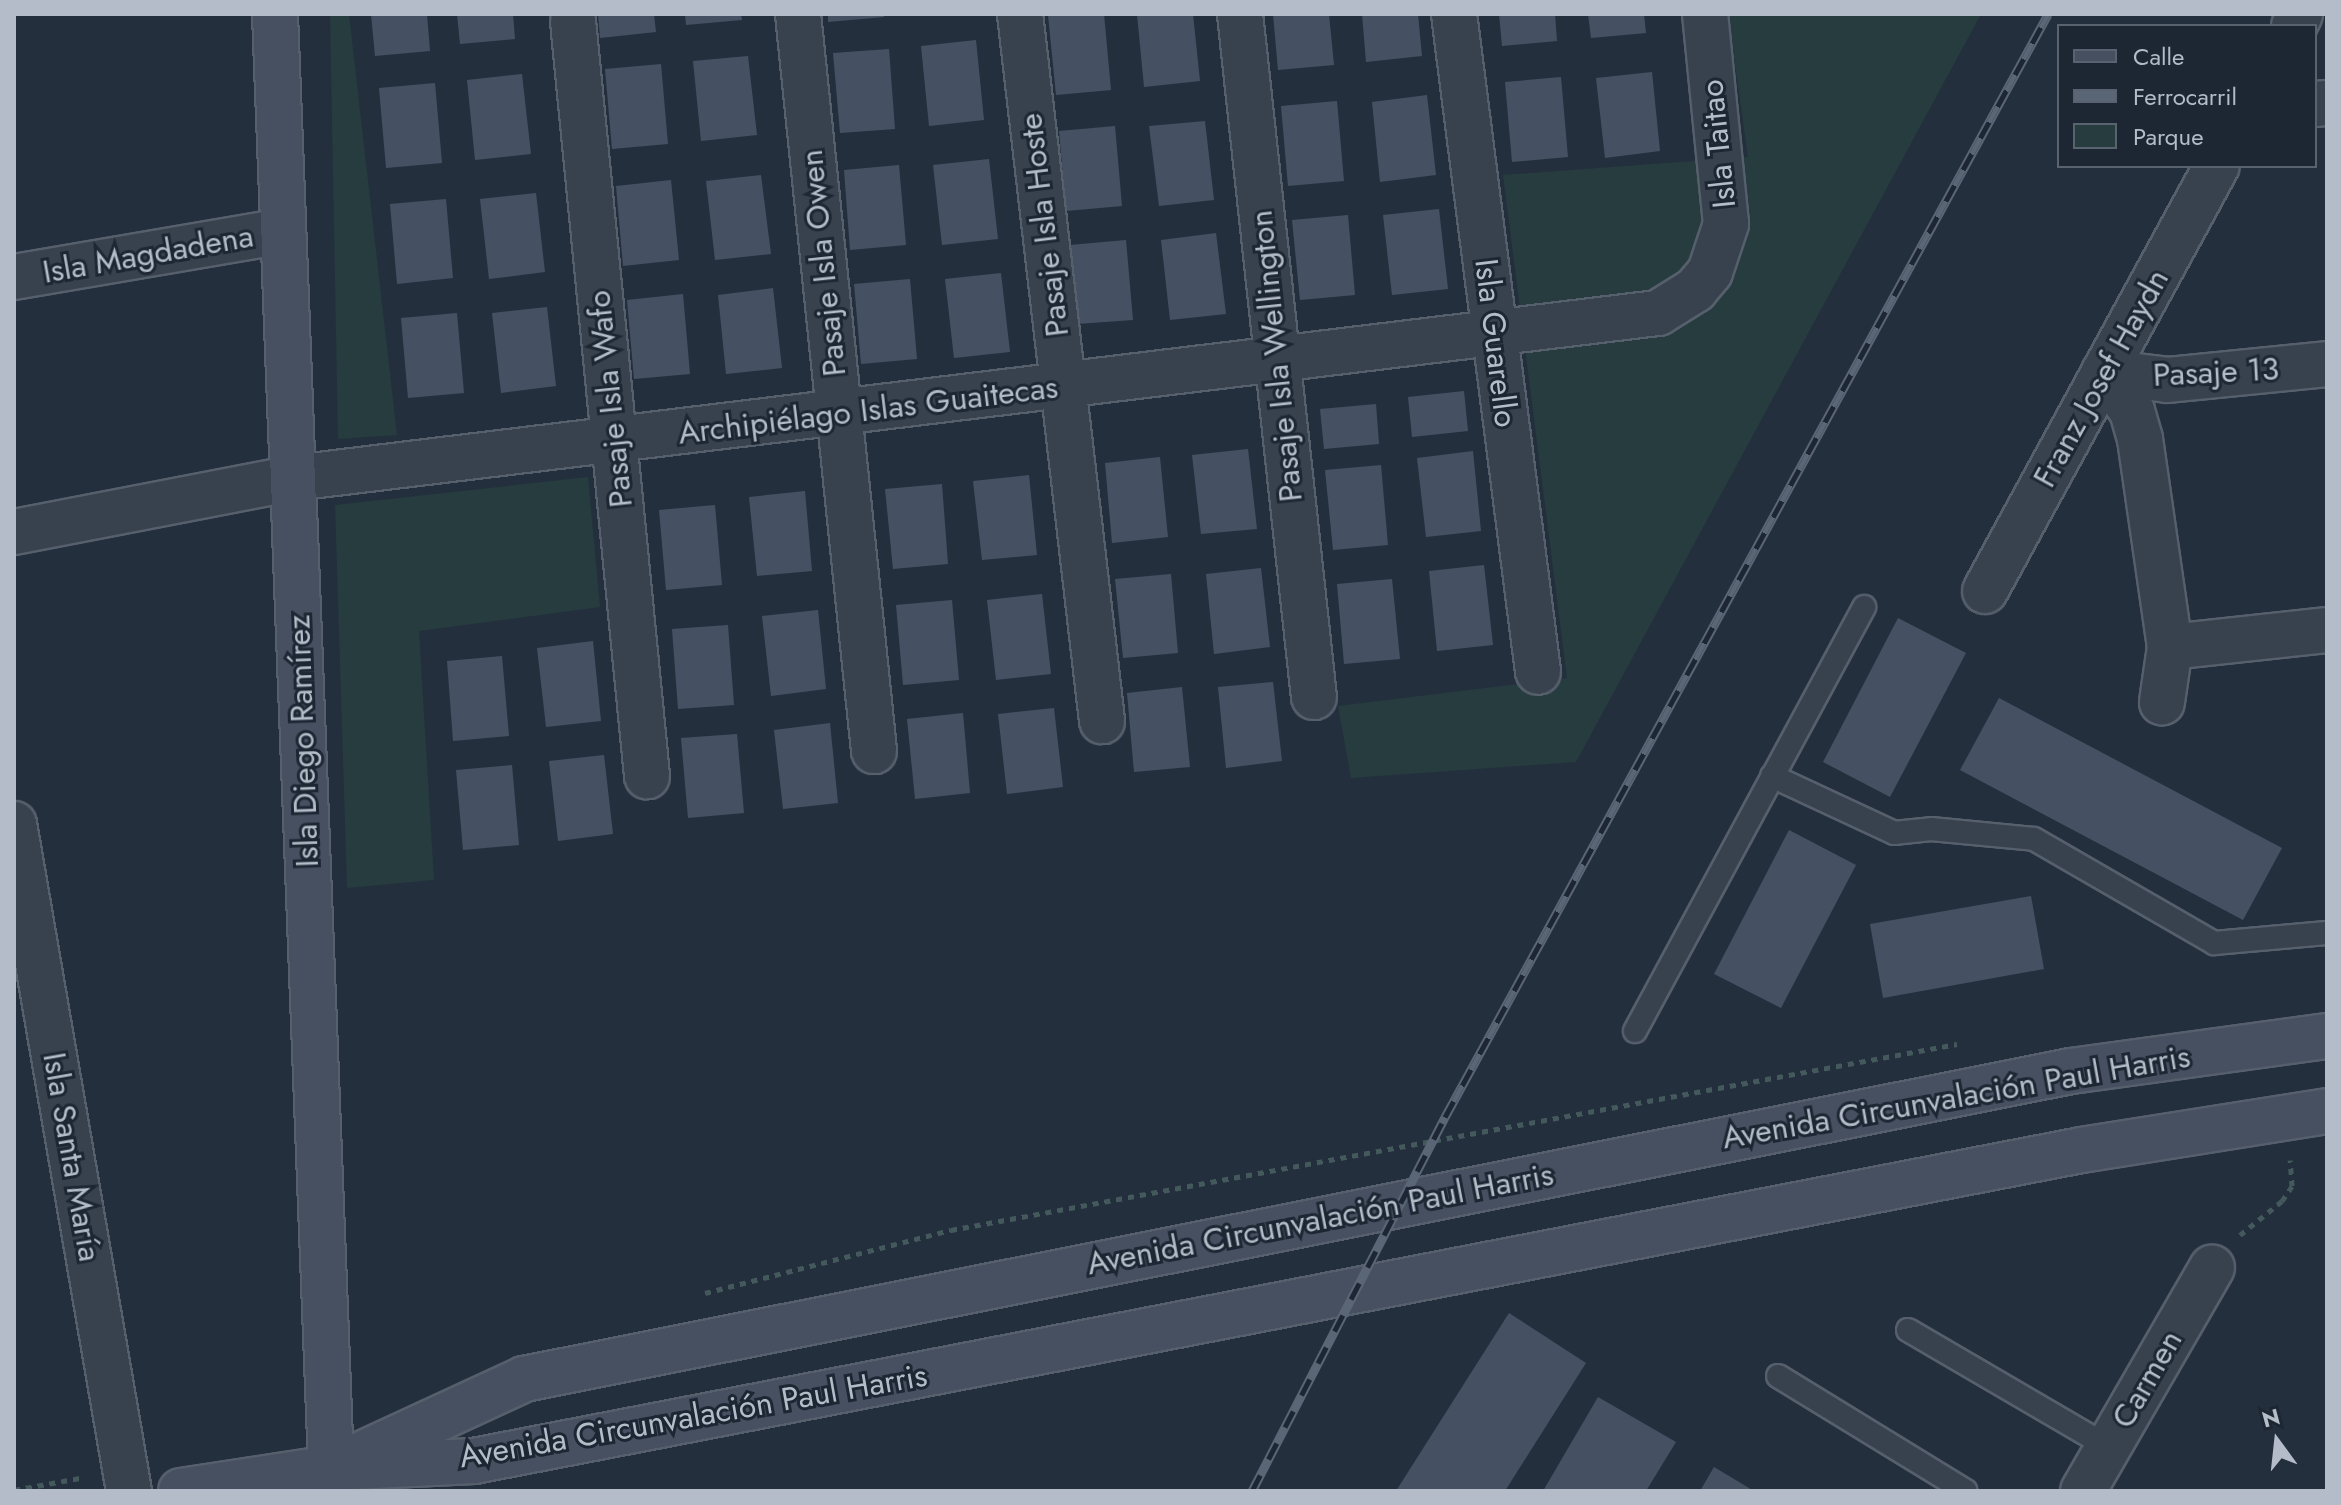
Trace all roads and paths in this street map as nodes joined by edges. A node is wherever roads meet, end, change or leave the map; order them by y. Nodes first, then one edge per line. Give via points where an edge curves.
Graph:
1 (275, 14) edge
2 (798, 14) edge
3 (1020, 14) edge
4 (1240, 14) edge
5 (1454, 14) edge
6 (1705, 14) edge
7 (573, 21) dead end
8 (2216, 168) edge
9 (282, 231) junction
10 (1710, 272) joint
11 (14, 277) edge
12 (1495, 336) junction
13 (1276, 362) junction
14 (2327, 364) edge
15 (2104, 372) junction
16 (1063, 387) junction
17 (838, 413) junction
18 (614, 439) junction
19 (294, 478) junction
20 (14, 532) edge
21 (1985, 591) dead end
22 (1864, 607) dead end
23 (2327, 630) edge
24 (2170, 647) junction
25 (1538, 672) dead end
26 (1314, 697) dead end
27 (2162, 702) dead end
28 (1102, 721) dead end
29 (874, 751) dead end
30 (647, 776) dead end
31 (1772, 776) junction
32 (14, 824) edge
33 (2327, 933) edge
34 (1635, 1031) dead end
35 (2327, 1036) edge
36 (2327, 1111) edge
37 (2289, 1148) dead end
38 (2212, 1268) joint
39 (1908, 1330) dead end
40 (1778, 1376) dead end
41 (2108, 1447) junction
42 (331, 1468) junction
43 (129, 1491) edge
44 (181, 1491) edge
45 (280, 1491) edge
46 (1966, 1491) edge
47 (2083, 1491) edge

1 - 9 main road, Isla Diego Ramírez
2 - 17 street, Pasaje Isla Owen
3 - 16 street, Pasaje Isla Hoste
4 - 13 street, Pasaje Isla Wellington
5 - 12 street, Isla Guarello
6 - 10 street, Isla Taitao via 1726,224
7 - 18 street, Pasaje Isla Wafo
8 - 15 street, Franz Josef Haydn
9 - 11 street, Isla Magdadena
9 - 19 main road, Isla Diego Ramírez
10 - 12 street, Archipiélago Islas Guaitecas via 1695,290 1658,313
12 - 13 street, Archipiélago Islas Guaitecas
12 - 25 street, Isla Guarello
13 - 16 street, Archipiélago Islas Guaitecas
13 - 26 street, Pasaje Isla Wellington
14 - 15 street, Pasaje 13 via 2168,380
15 - 21 street, Franz Josef Haydn
15 - 24 street via 2132,411 2140,439
16 - 17 street, Archipiélago Islas Guaitecas
16 - 28 street, Pasaje Isla Hoste
17 - 18 street, Archipiélago Islas Guaitecas
17 - 29 street, Pasaje Isla Owen
18 - 19 street, Archipiélago Islas Guaitecas
18 - 30 street, Pasaje Isla Wafo
19 - 20 street, Archipiélago Islas Guaitecas
19 - 42 main road, Isla Diego Ramírez
22 - 31 lane
23 - 24 street
24 - 27 street
31 - 33 lane via 1894,833 1931,829 2034,839 2214,943
31 - 34 lane
32 - 43 street, Isla Santa María
35 - 42 main road, Avenida Circunvalación Paul Harris via 2071,1071 524,1379
36 - 42 main road, Avenida Circunvalación Paul Harris via 2081,1150 474,1461
37 - 38 path via 2292,1186 2270,1212 2219,1250
38 - 41 street, Carmen
39 - 41 lane
40 - 46 lane
41 - 47 street, Carmen
42 - 44 main road, Avenida Circunvalación Paul Harris
42 - 45 main road

